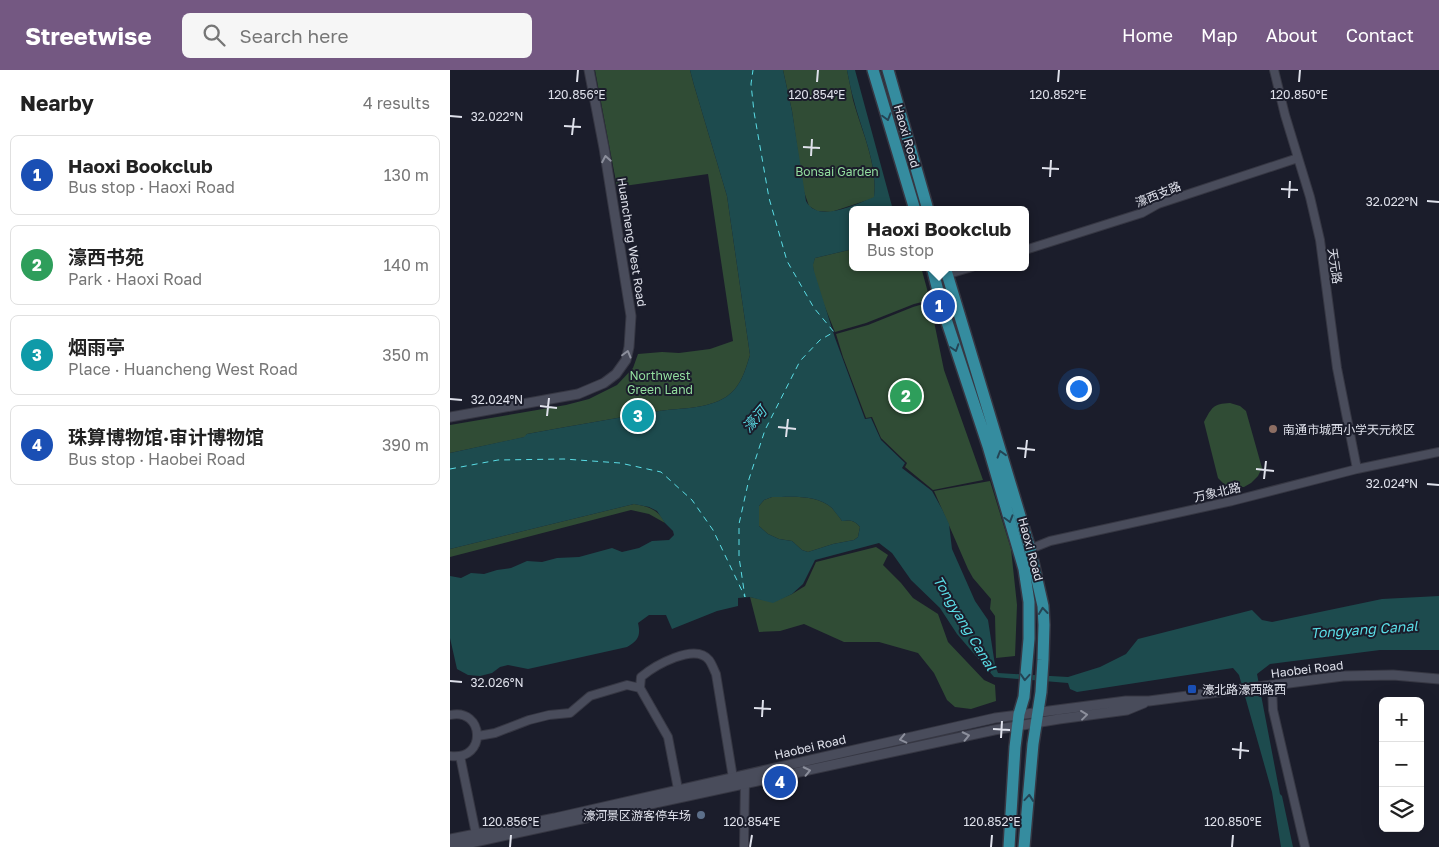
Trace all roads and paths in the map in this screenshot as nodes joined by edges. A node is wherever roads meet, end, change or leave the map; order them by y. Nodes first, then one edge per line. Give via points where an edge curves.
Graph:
1 (589, 70) edge
2 (874, 70) edge
3 (888, 70) edge
4 (1274, 70) edge
5 (1298, 158) junction
6 (914, 206) edge
7 (927, 206) edge
8 (1029, 249) edge
9 (946, 271) edge
10 (934, 273) edge
11 (450, 416) edge
12 (1439, 452) edge
13 (1357, 469) junction
14 (1030, 549) junction
15 (1439, 679) edge
16 (1269, 686) junction
17 (640, 688) junction
18 (1019, 714) junction
19 (450, 715) edge
20 (1037, 717) junction
21 (1018, 726) junction
22 (478, 736) junction
23 (450, 756) edge
24 (460, 756) junction
25 (733, 778) junction
26 (745, 779) junction
27 (678, 789) junction
28 (476, 834) junction
29 (450, 839) edge
30 (452, 847) edge
31 (744, 847) edge
32 (1009, 847) edge
33 (1024, 847) edge
34 (1305, 847) edge

11 -> 1 street, Huancheng West Road via 578,394 616,374 626,360 631,316
2 -> 6 main road, Haoxi Road
3 - 7 main road, Haoxi Road
4 - 5 street, 天元路
5 - 8 street, 濠西支路
5 - 13 street, 天元路 via 1320,240 1337,368
9 - 10 street
14 -> 9 main road, Haoxi Road
10 -> 18 main road, Haoxi Road via 1024,569 1029,639 1024,697
12 - 13 street, 万象北路
13 - 14 street, 万象北路 via 1232,501 1050,541
20 -> 14 main road, Haoxi Road via 1044,625
15 - 16 street, Haobei Road via 1352,676
16 - 20 street, Haobei Road via 1149,701 1127,710
16 - 34 street
17 - 22 street via 627,685 590,696 570,713 549,715
17 - 25 street via 641,677 649,670 681,655 699,654 709,659 716,674
17 - 27 street via 668,736
18 - 20 street, Haobei Road
18 - 21 main road, Haoxi Road
18 -> 26 street, Haobei Road
19 - 22 street via 467,717 473,722
20 - 21 street, Haobei Road
33 -> 20 main road, Haoxi Road
26 -> 21 street, Haobei Road via 780,777
21 - 32 main road, Haoxi Road
22 - 24 street via 472,749
23 - 24 street
24 - 28 street
25 - 26 street, Haobei Road
25 - 27 street, Haobei Road
26 - 30 street, Haobei Road
26 - 31 street
27 - 28 street, Haobei Road
28 - 29 street, Haobei Road

